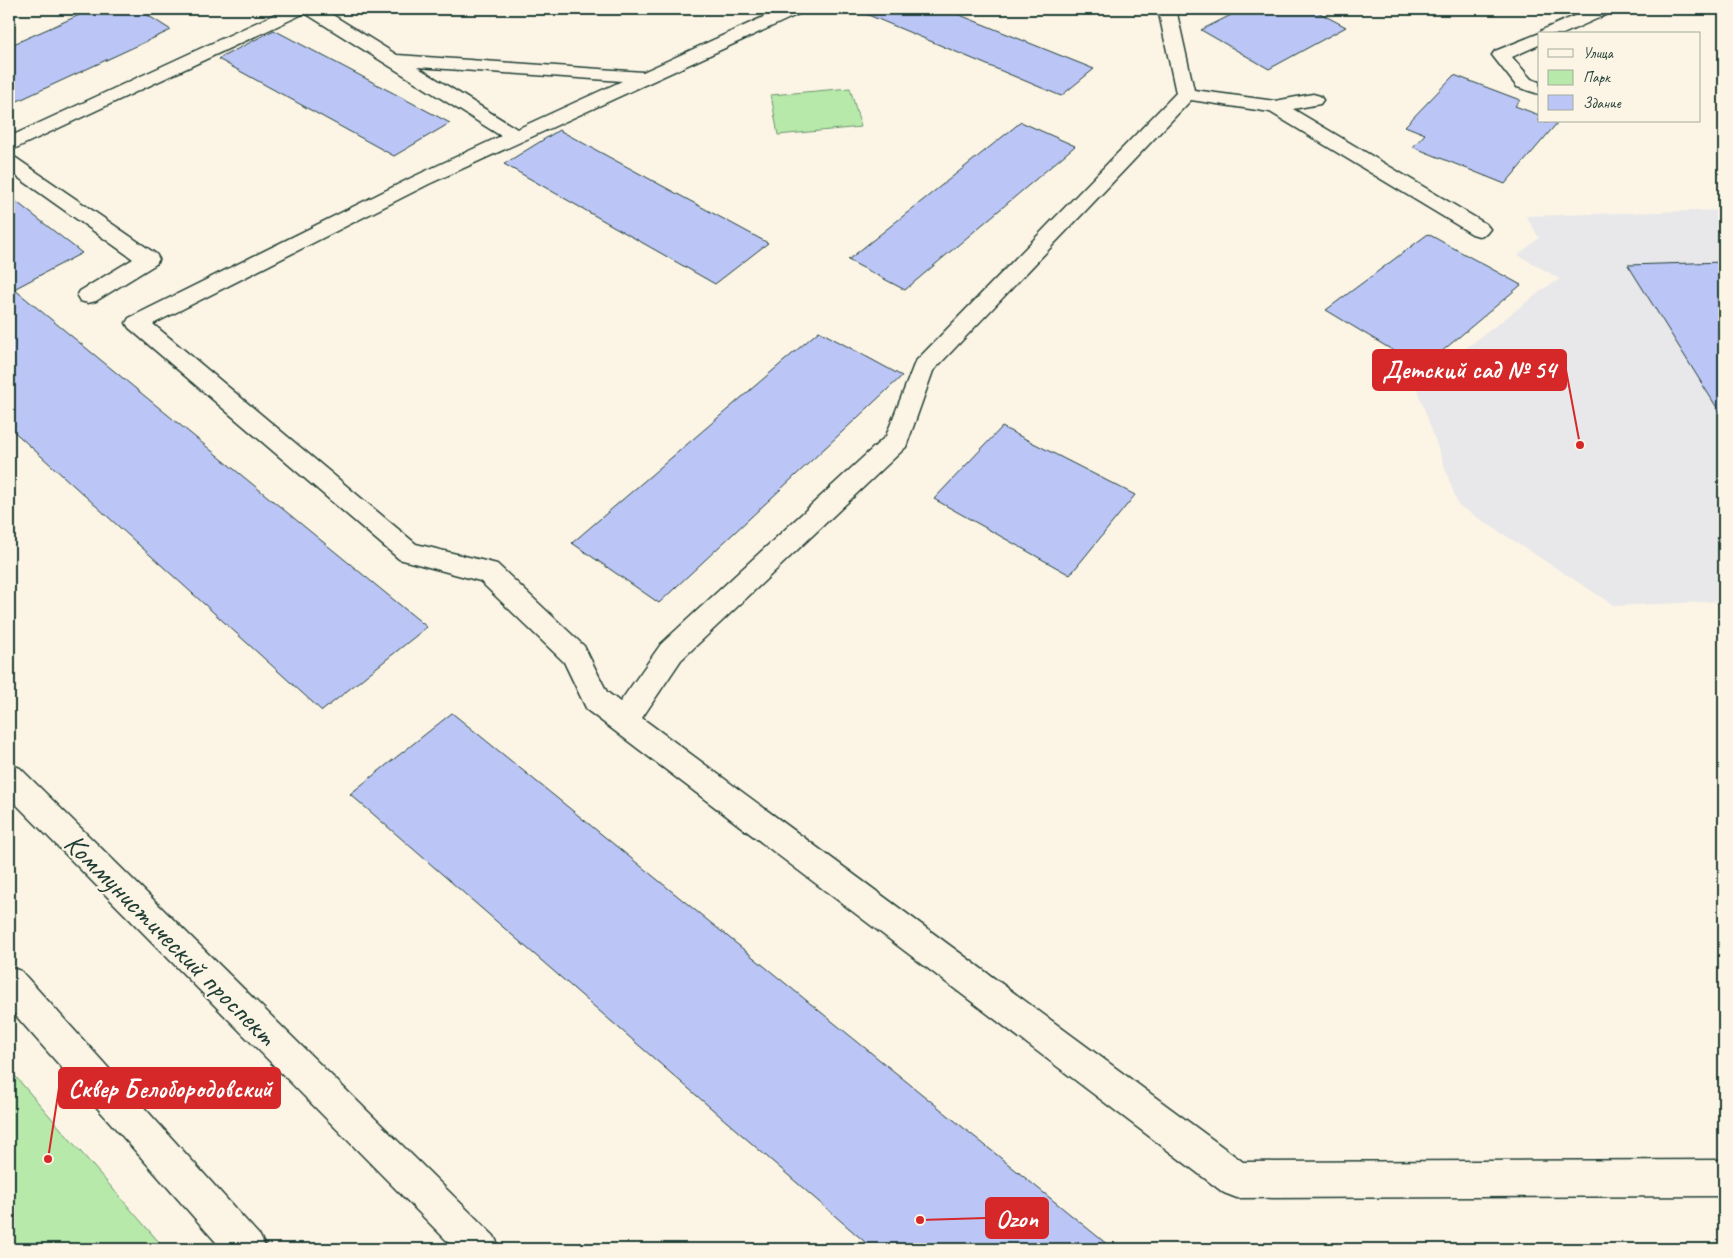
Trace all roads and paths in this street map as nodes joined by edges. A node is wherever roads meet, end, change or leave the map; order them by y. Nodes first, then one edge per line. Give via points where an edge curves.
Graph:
1 (300, 9) edge
2 (311, 9) edge
3 (795, 9) edge
4 (1167, 9) edge
5 (1604, 9) edge
6 (1552, 32) edge
7 (1538, 38) edge
8 (393, 60) junction
9 (646, 77) junction
10 (1538, 88) edge
11 (1186, 94) junction
12 (1313, 100) dead end
13 (1275, 107) junction
14 (516, 137) junction
15 (9, 144) edge
16 (9, 162) edge
17 (1479, 229) dead end
18 (88, 296) dead end
19 (623, 721) junction
20 (9, 777) edge
21 (9, 983) edge
22 (1724, 1178) edge
23 (247, 1249) edge
24 (481, 1249) edge

1 - 15 main road
2 - 8 main road
3 - 9 main road
4 - 11 main road
5 - 6 main road
7 - 10 main road via 1501,55 1524,83
8 - 9 main road
8 - 14 main road
9 - 14 main road
11 - 13 main road
11 - 19 main road via 923,368 896,440 671,652
12 - 13 main road
13 - 17 main road
14 - 19 main road via 422,180 137,323 408,552 488,572 574,654 597,701
16 - 18 main road via 148,259
19 - 22 main road via 1237,1180
20 - 24 main road, Коммунистический проспект
21 - 23 main road

